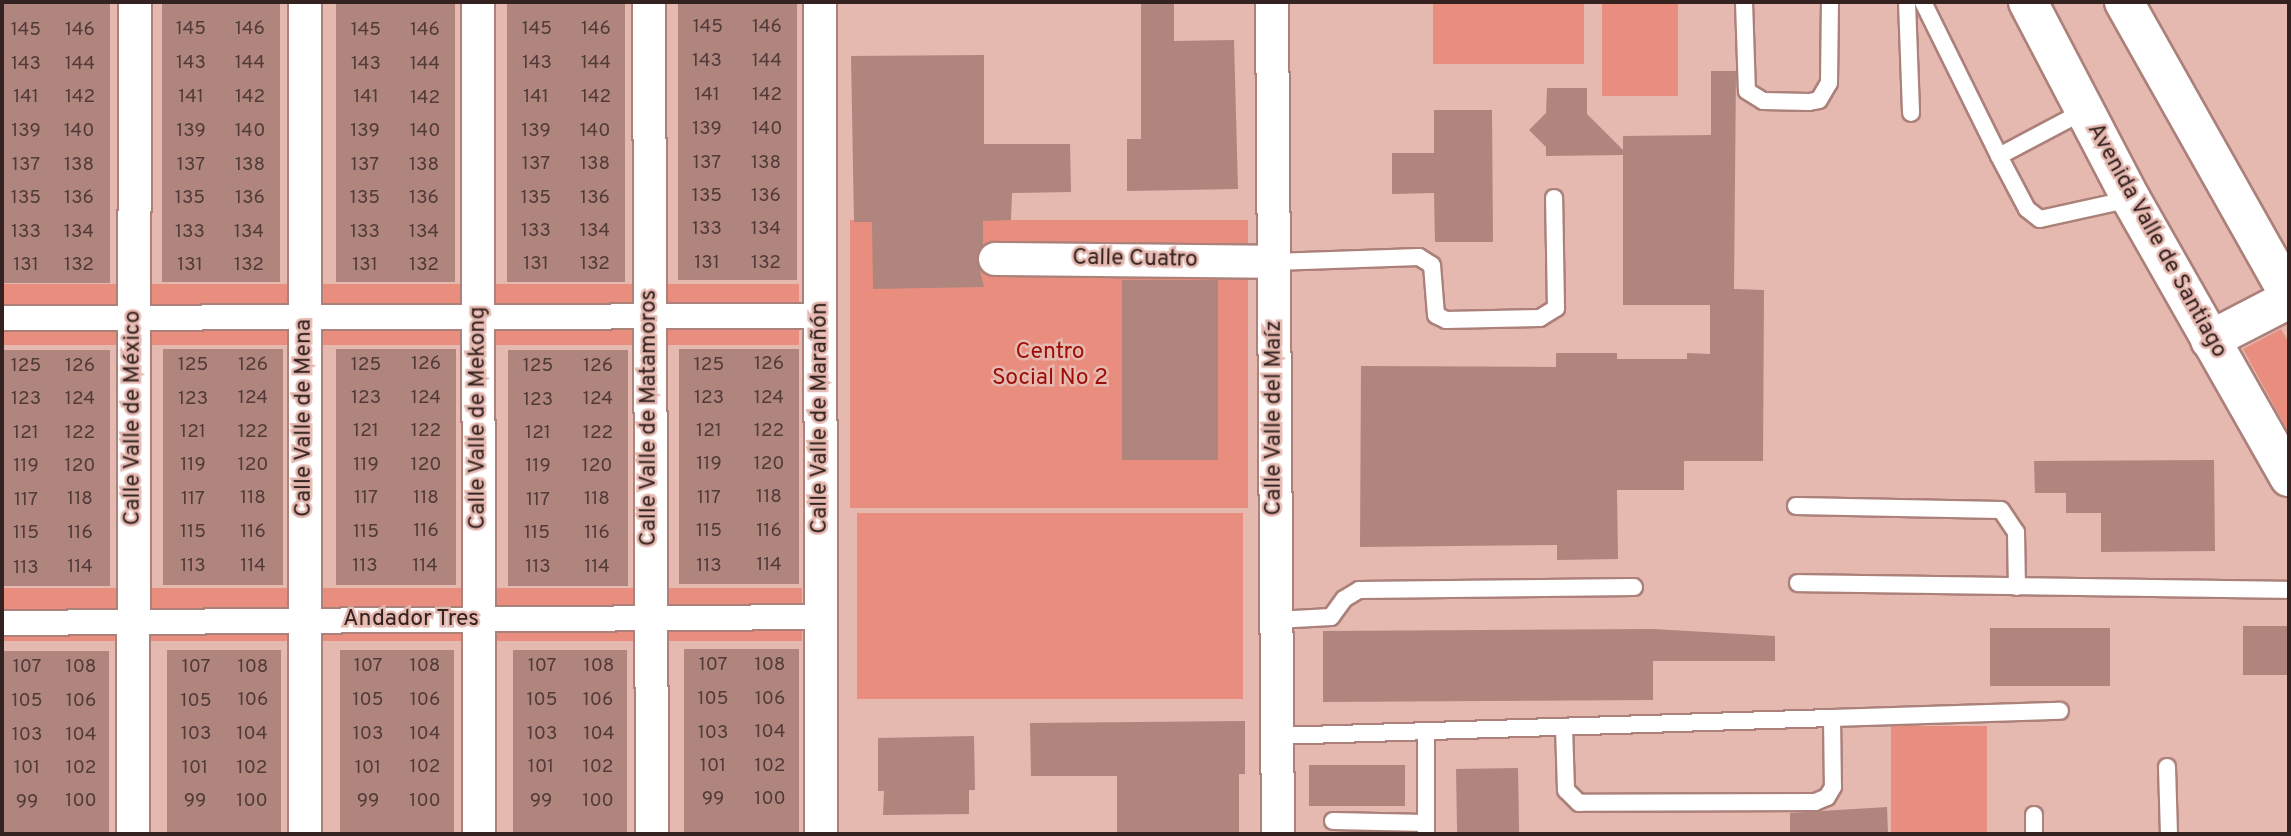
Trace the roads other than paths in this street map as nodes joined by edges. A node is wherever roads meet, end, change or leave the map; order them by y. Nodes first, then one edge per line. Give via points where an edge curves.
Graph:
1 (135, 2) edge
2 (305, 2) edge
3 (478, 2) edge
4 (649, 2) edge
5 (820, 2) edge
6 (1272, 2) edge
7 (1744, 2) edge
8 (1830, 2) edge
9 (1907, 2) edge
10 (1923, 2) edge
11 (2028, 2) edge
12 (2124, 2) edge
13 (2084, 111) junction
14 (1910, 113) dead end
15 (1999, 156) junction
16 (1554, 198) dead end
17 (2132, 199) junction
18 (995, 259) dead end
19 (1274, 261) junction
20 (2289, 297) edge
21 (650, 316) junction
22 (820, 316) junction
23 (305, 317) junction
24 (478, 317) junction
25 (2, 318) edge
26 (134, 318) junction
27 (2210, 340) junction
28 (2289, 477) edge
29 (1796, 506) dead end
30 (1798, 583) dead end
31 (1634, 587) dead end
32 (2017, 587) junction
33 (2289, 590) edge
34 (821, 617) junction
35 (651, 619) junction
36 (479, 620) junction
37 (1276, 620) junction
38 (305, 621) junction
39 (134, 622) junction
40 (2, 623) edge
41 (2060, 711) dead end
42 (1832, 718) junction
43 (1564, 727) junction
44 (1426, 732) junction
45 (1277, 736) junction
46 (2167, 767) dead end
47 (2034, 815) dead end
48 (1333, 821) dead end
49 (1426, 828) edge
50 (133, 834) edge
51 (305, 834) edge
52 (479, 834) edge
53 (652, 834) edge
54 (821, 834) edge
55 (1278, 834) edge
56 (2034, 834) edge
57 (2169, 834) edge

1 - 26 street, Calle Valle de México
2 - 23 street, Calle Valle de Mena
3 - 24 street, Calle Valle de Mekong
4 - 21 street, Calle Valle de Matamoros
5 - 22 street, Calle Valle de Marañón
6 - 19 street, Calle Valle del Maíz
7 - 8 lane via 1747,91 1763,101 1809,102 1819,100 1829,83
9 - 14 lane
10 - 15 lane
11 - 13 street, Avenida Valle de Santiago
12 - 20 street
13 - 15 lane
13 - 17 street, Avenida Valle de Santiago
15 - 17 lane via 2027,209 2040,219
16 - 19 lane via 1556,308 1540,318 1446,320 1436,315 1432,265 1419,257
17 - 27 street, Avenida Valle de Santiago
18 - 19 street, Calle Cuatro
19 - 37 street, Calle Valle del Maíz
20 - 27 street
21 - 22 street
21 - 24 street
21 - 35 street, Calle Valle de Matamoros
22 - 34 street, Calle Valle de Marañón
23 - 24 street
23 - 26 street
23 - 38 street, Calle Valle de Mena
24 - 36 street, Calle Valle de Mekong
25 - 26 street
26 - 39 street, Calle Valle de México
27 - 28 street, Avenida Valle de Santiago
29 - 32 lane via 2001,510 2016,532
30 - 32 lane
31 - 37 lane via 1359,590 1343,599 1331,617
32 - 33 lane
34 - 35 street, Andador Tres
34 - 54 street, Calle Valle de Marañón
35 - 36 street, Andador Tres
35 - 53 street, Calle Valle de Matamoros
36 - 38 street, Andador Tres
36 - 52 street, Calle Valle de Mekong
37 - 45 street, Calle Valle del Maíz
38 - 39 street, Andador Tres
38 - 51 street, Calle Valle de Mena
39 - 40 street, Andador Tres
39 - 50 street, Calle Valle de México
41 - 42 lane
42 - 43 lane
42 - 43 lane via 1833,788 1815,802 1579,803 1566,790
43 - 44 lane
44 - 45 lane
44 - 49 lane
45 - 55 street, Calle Valle del Maíz
46 - 57 lane
47 - 56 lane
48 - 49 lane

